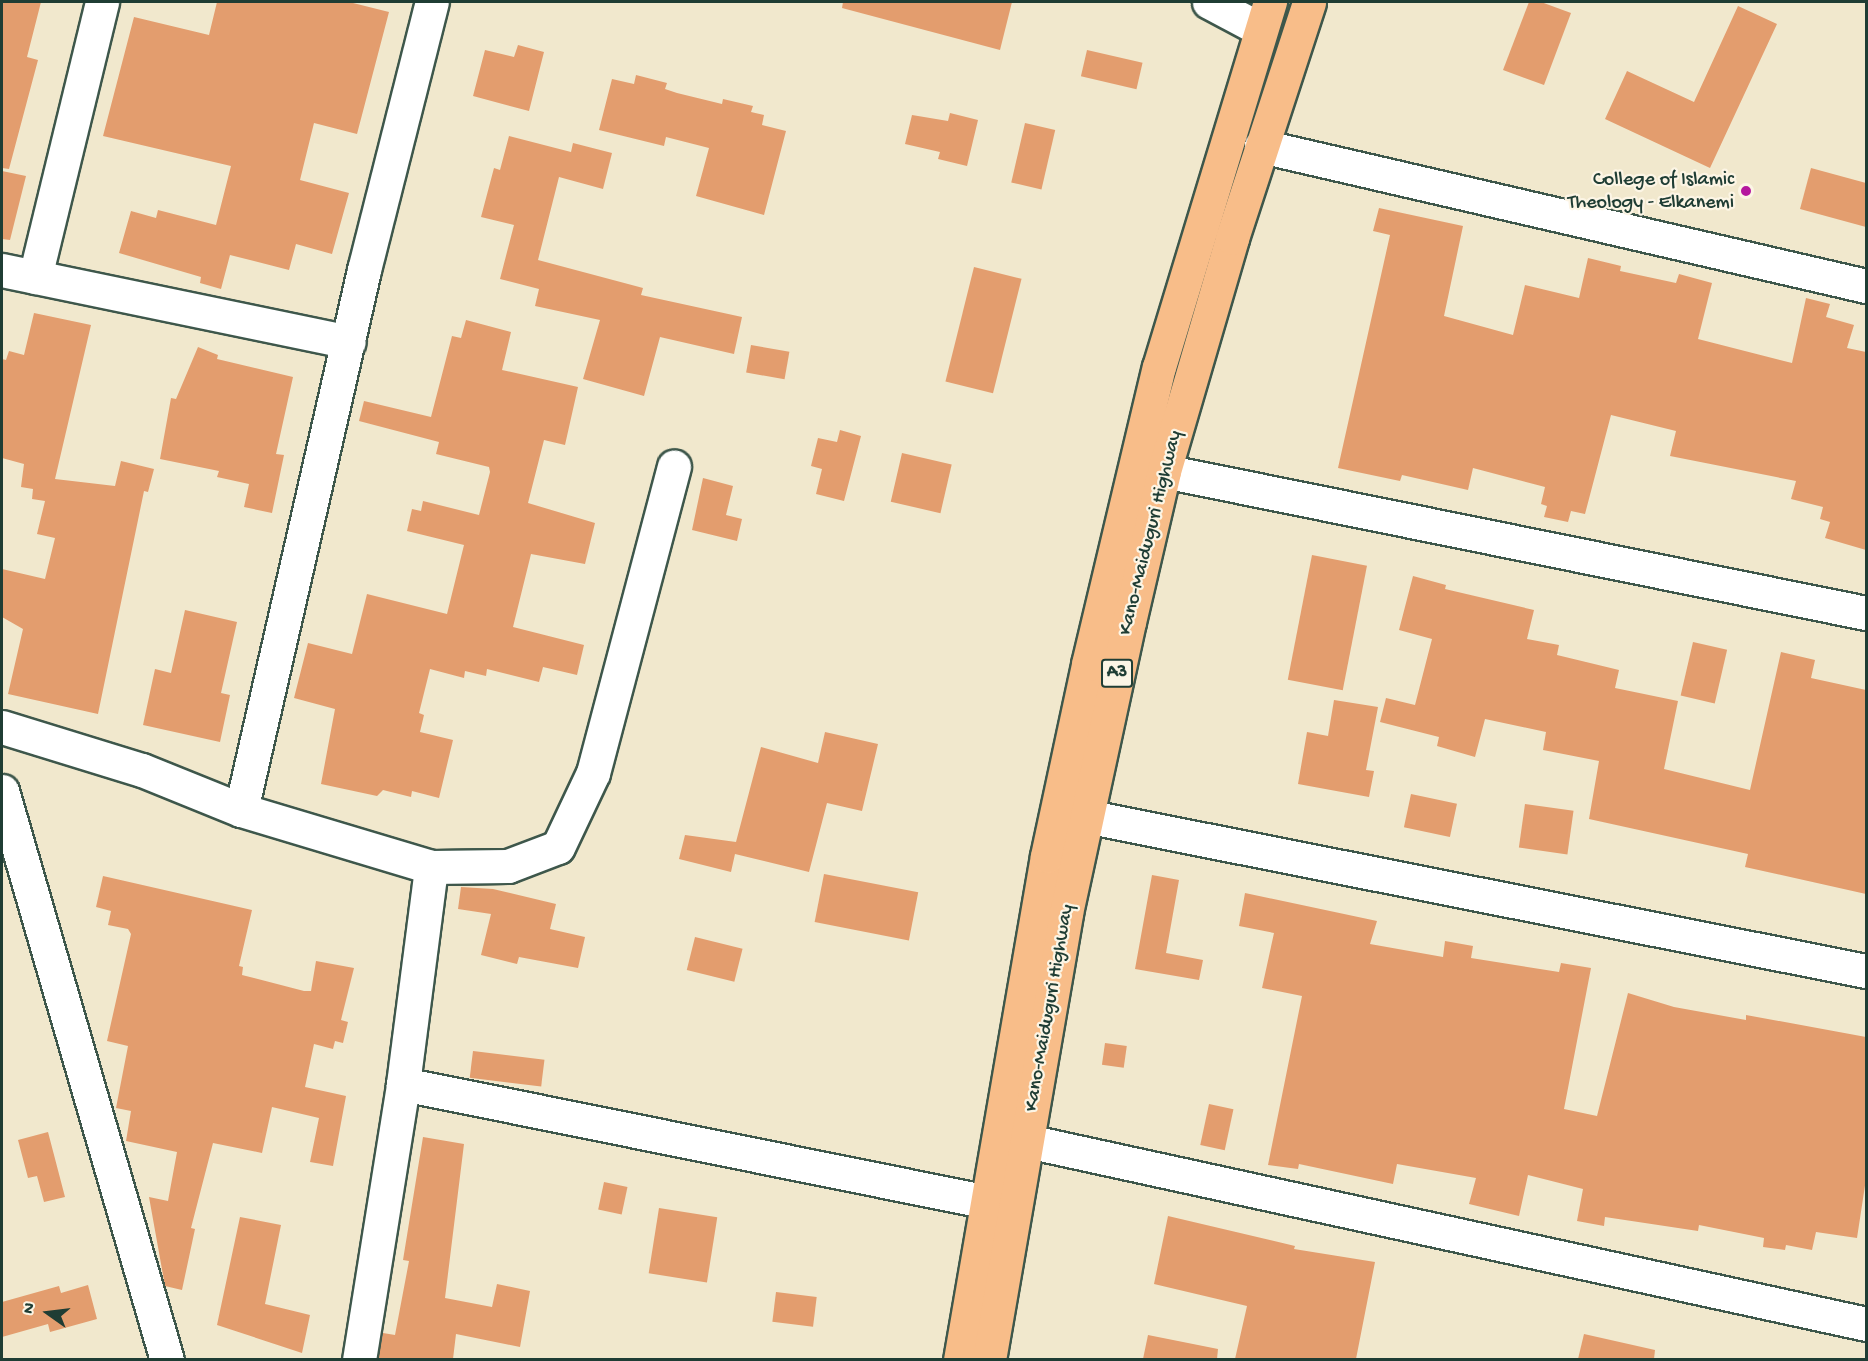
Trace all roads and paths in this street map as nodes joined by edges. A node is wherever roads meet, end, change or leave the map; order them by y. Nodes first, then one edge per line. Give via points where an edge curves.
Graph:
1 (102, 2) edge
2 (432, 2) edge
3 (1209, 2) edge
4 (1309, 2) edge
5 (1265, 15) edge
6 (1261, 146) junction
7 (2, 270) edge
8 (35, 277) junction
9 (1866, 286) edge
10 (349, 342) junction
11 (674, 467) dead end
12 (1164, 471) junction
13 (1866, 613) edge
14 (2, 727) edge
15 (2, 790) edge
16 (242, 810) junction
17 (1085, 816) junction
18 (431, 867) junction
19 (1866, 971) edge
20 (403, 1084) junction
21 (1028, 1142) junction
22 (988, 1202) junction
23 (1866, 1324) edge
24 (167, 1359) edge
25 (359, 1359) edge
26 (960, 1359) edge
27 (989, 1359) edge

1 - 8 street
2 - 10 street
3 - 5 street
4 - 6 highway, Kano-Maiduguri Highway / A3
5 - 22 highway, Kano-Maiduguri Highway / A3 via 1159,367 1088,664 1047,856
6 - 9 street
6 - 12 highway, Kano-Maiduguri Highway / A3
7 - 8 street
8 - 10 street
10 - 16 street
11 - 18 street via 593,773 558,847 508,867
12 - 13 street
12 - 17 highway, Kano-Maiduguri Highway / A3
14 - 16 street via 142,770
15 - 24 street
16 - 18 street
17 - 19 street
17 - 21 highway, Kano-Maiduguri Highway / A3
18 - 20 street
20 - 22 street
20 - 25 street
21 - 23 street
21 - 27 highway, Kano-Maiduguri Highway / A3
22 - 26 highway, Kano-Maiduguri Highway / A3

